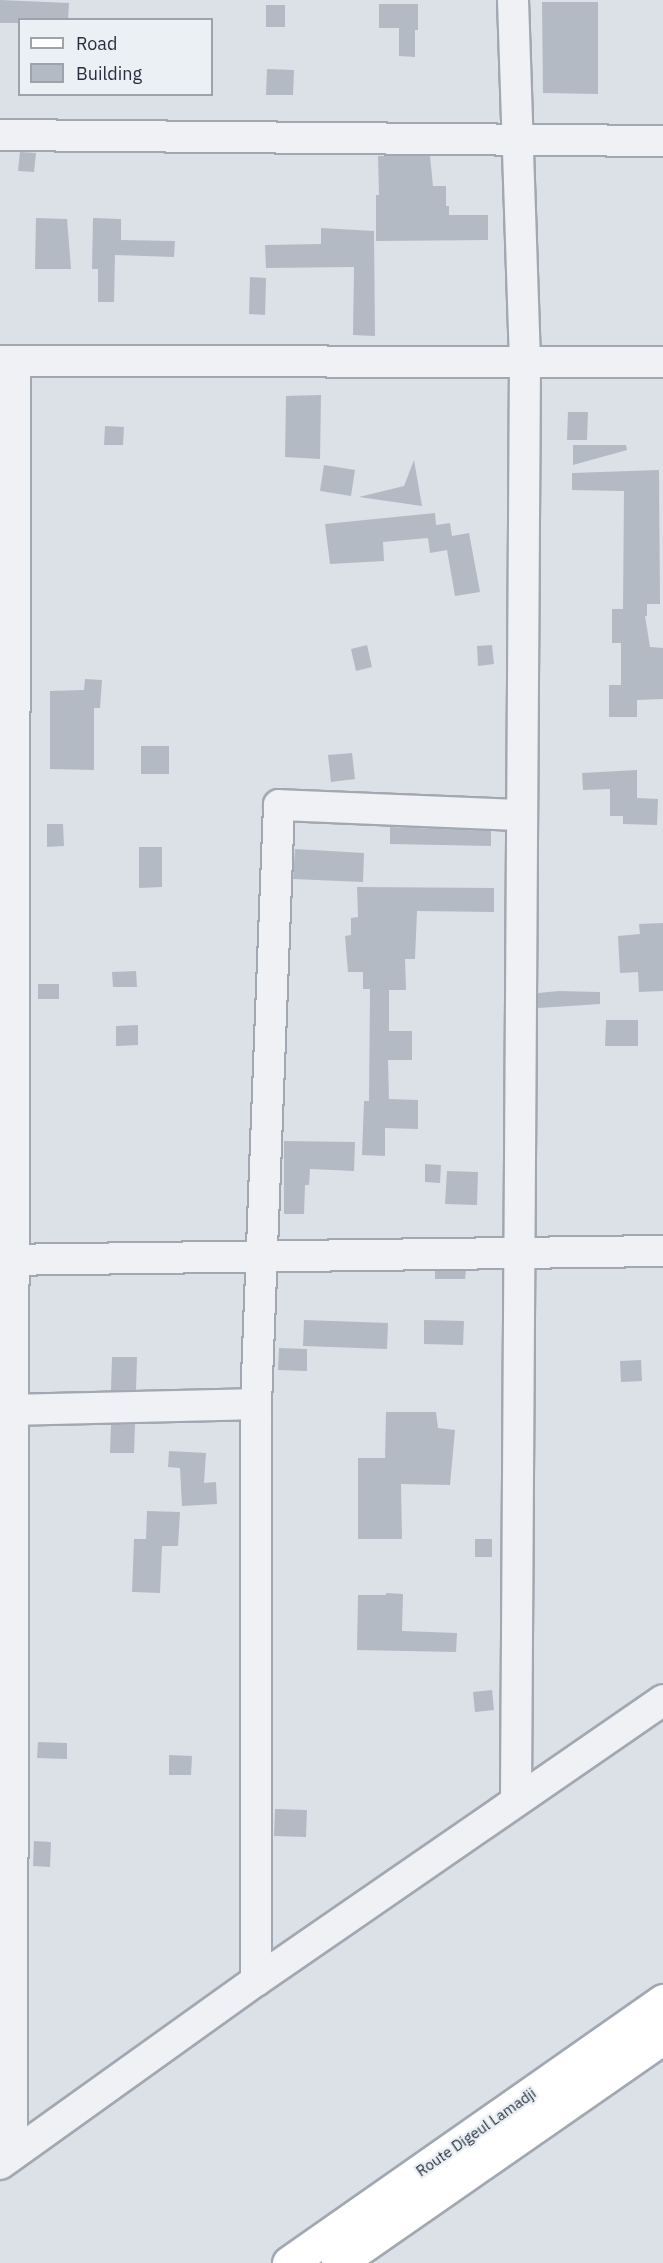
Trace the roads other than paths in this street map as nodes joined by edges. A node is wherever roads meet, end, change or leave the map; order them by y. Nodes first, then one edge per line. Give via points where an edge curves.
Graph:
1 (513, 0) edge
2 (0, 135) edge
3 (517, 138) junction
4 (663, 141) edge
5 (8, 361) edge
6 (663, 362) edge
7 (525, 363) junction
8 (521, 815) junction
9 (663, 1251) edge
10 (518, 1253) junction
11 (262, 1257) junction
12 (7, 1260) edge
13 (256, 1404) junction
14 (13, 1410) junction
15 (663, 1700) edge
16 (516, 1801) junction
17 (6, 1851) edge
18 (255, 1980) junction
19 (663, 2001) edge
20 (663, 2037) edge
21 (6, 2159) edge
22 (289, 2263) edge
23 (338, 2263) edge

1 - 3 street
2 - 3 street
3 - 4 street
3 - 7 street
5 - 7 street
5 - 12 street
6 - 7 street
7 - 8 street
8 - 10 street
8 - 11 street via 279,805
9 - 10 street
10 - 11 street
10 - 16 street
11 - 12 street
11 - 13 street
12 - 14 street
13 - 14 street
13 - 18 street
14 - 17 street
15 - 16 street
16 - 18 street
17 - 21 street
18 - 21 street
19 - 22 main road, Route Digeul Lamadji
20 - 23 main road, Route Digeul Lamadji

